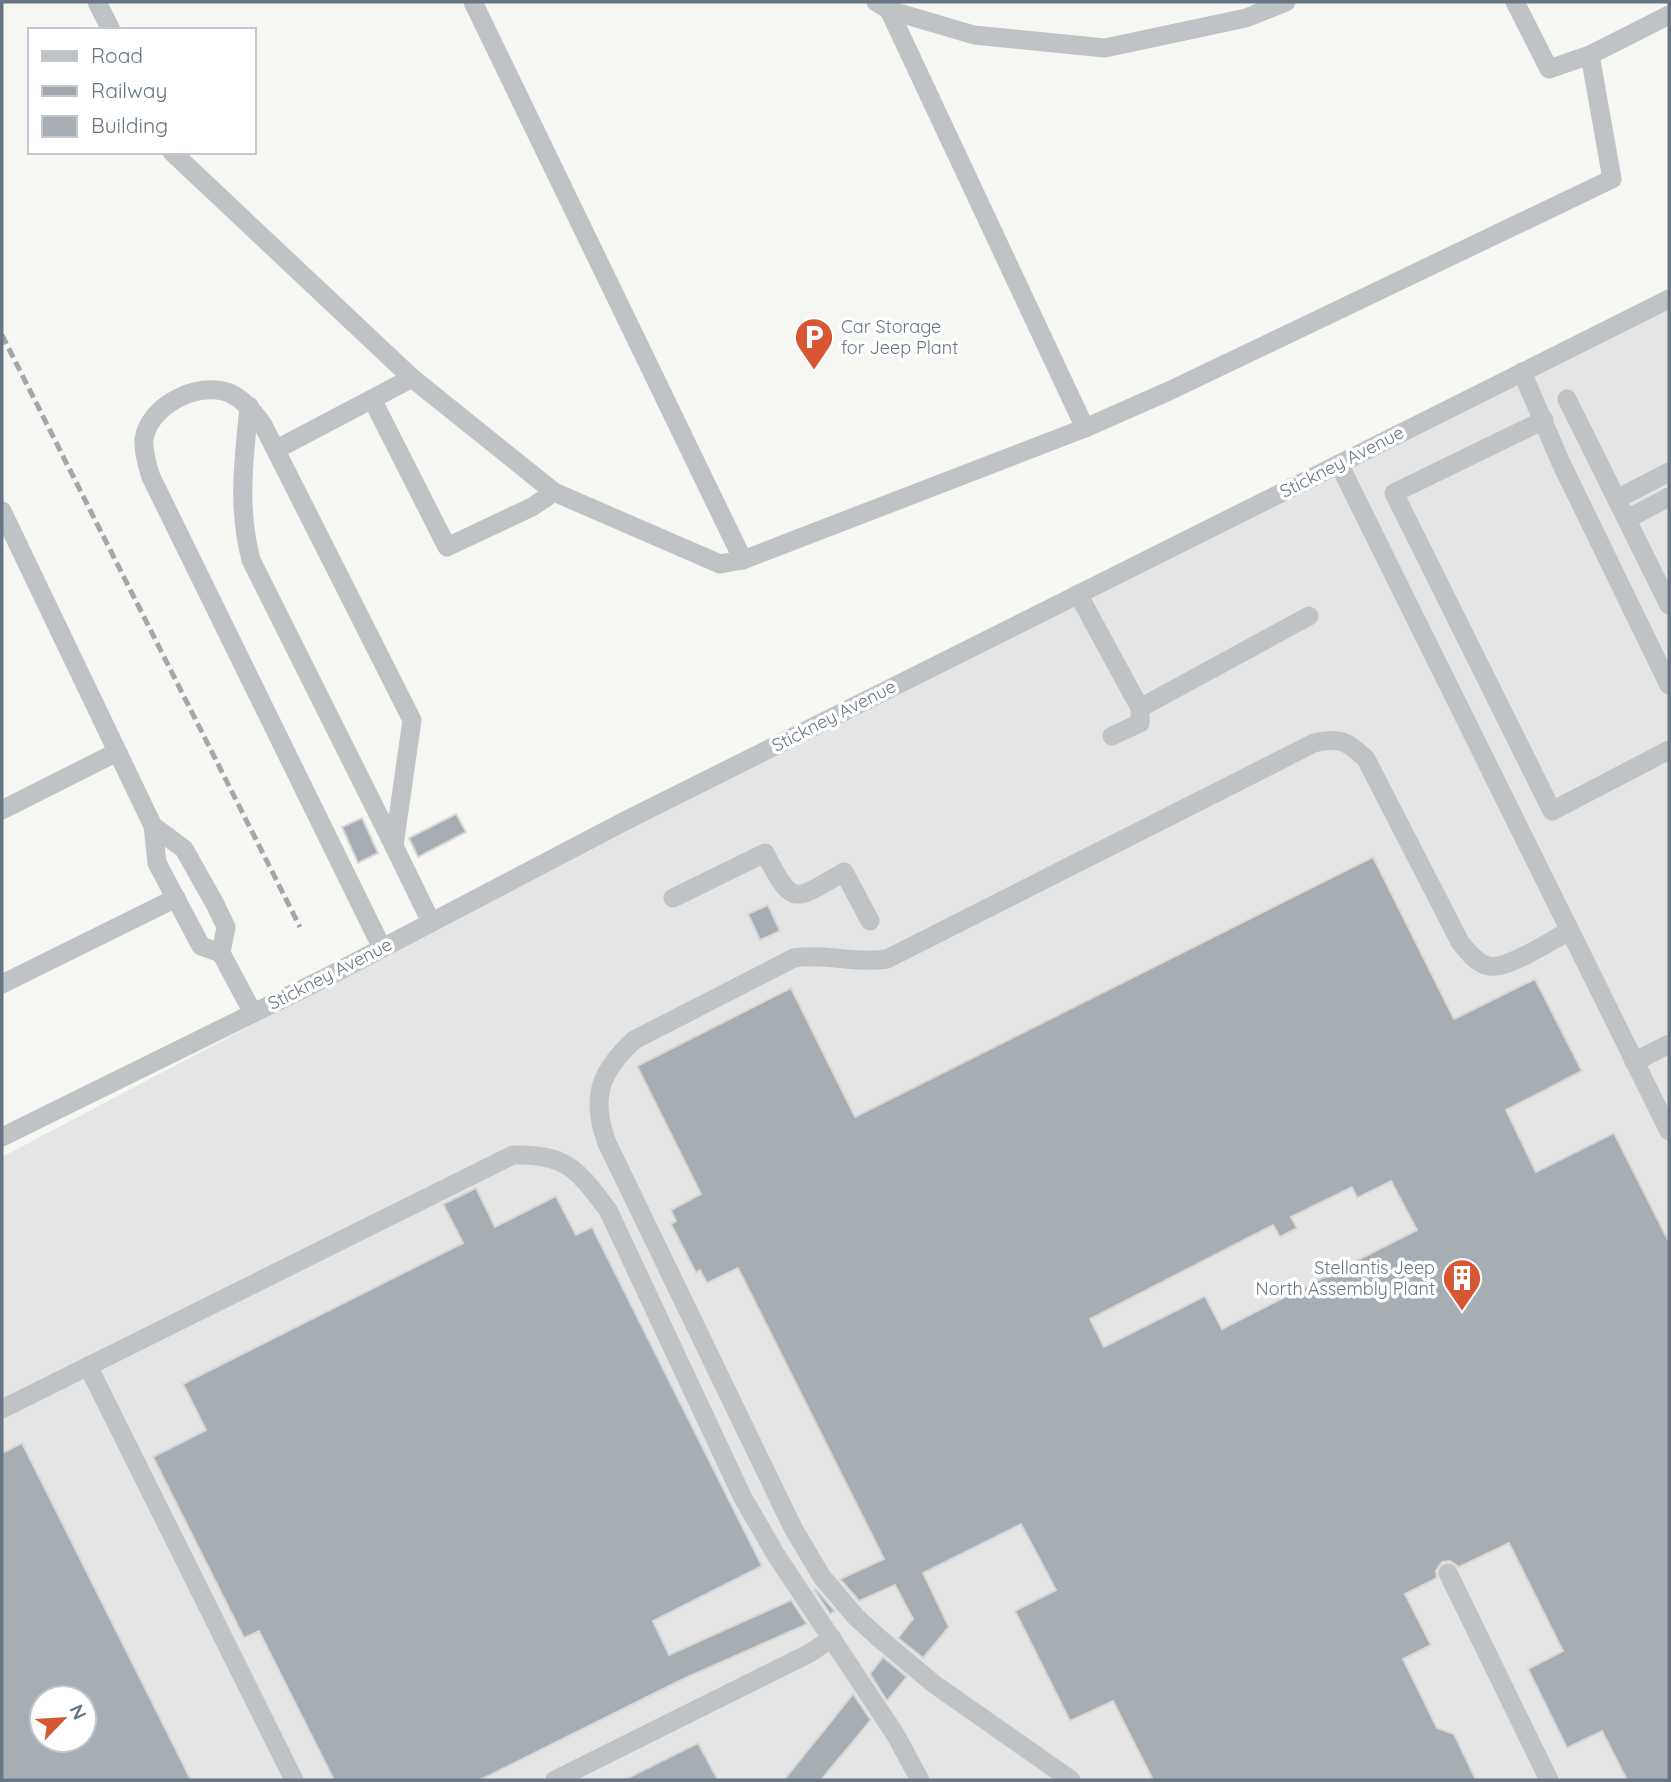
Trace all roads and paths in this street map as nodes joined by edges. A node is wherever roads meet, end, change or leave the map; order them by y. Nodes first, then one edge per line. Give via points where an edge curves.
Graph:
1 (97, 2) edge
2 (472, 2) edge
3 (1286, 2) edge
4 (1515, 2) edge
5 (882, 6) edge
6 (1669, 15) edge
7 (110, 28) edge
8 (1590, 55) junction
9 (174, 154) edge
10 (1669, 299) edge
11 (1522, 372) junction
12 (412, 378) junction
13 (372, 399) junction
14 (1567, 399) dead end
15 (249, 406) junction
16 (1544, 420) junction
17 (1085, 428) junction
18 (277, 449) junction
19 (1339, 464) junction
20 (1669, 472) edge
21 (554, 492) junction
22 (1669, 497) edge
23 (1617, 499) junction
24 (2, 511) edge
25 (1627, 519) junction
26 (743, 560) junction
27 (1078, 594) junction
28 (1669, 605) edge
29 (1309, 616) dead end
30 (1669, 685) edge
31 (1140, 708) junction
32 (1112, 736) dead end
33 (1669, 750) edge
34 (117, 752) junction
35 (2, 810) edge
36 (153, 826) junction
37 (394, 846) junction
38 (176, 898) junction
39 (673, 898) dead end
40 (870, 921) dead end
41 (431, 922) junction
42 (1569, 931) junction
43 (382, 948) junction
44 (221, 953) junction
45 (2, 984) edge
46 (253, 1013) junction
47 (1669, 1044) edge
48 (1634, 1062) junction
49 (1669, 1131) edge
50 (2, 1137) edge
51 (88, 1366) junction
52 (2, 1409) edge
53 (1448, 1573) dead end
54 (832, 1638) junction
55 (295, 1780) edge
56 (555, 1780) edge
57 (920, 1780) edge
58 (1071, 1780) edge
59 (1549, 1780) edge

1 - 7 street
2 - 26 street
3 - 5 street via 1246,18 1105,48 974,35
4 - 8 street via 1549,69
5 - 17 street
6 - 8 street
8 - 17 street via 1612,179
9 - 12 street
10 - 11 street, Stickney Avenue
11 - 16 street
11 - 19 street, Stickney Avenue
12 - 13 street
12 - 21 street
13 - 18 street
13 - 21 street via 447,547
14 - 23 street
15 - 18 street
15 - 37 street via 241,500 251,561
15 - 43 street via 227,392 199,390 177,399 151,422 144,438 145,457 171,521
16 - 30 street
16 - 33 street via 1394,494 1552,811
17 - 26 street
18 - 37 street via 412,720
19 - 27 street, Stickney Avenue
19 - 42 street
20 - 23 street
21 - 26 street via 720,564
22 - 25 street
23 - 25 street
24 - 34 street
25 - 28 street
27 - 31 street
27 - 41 street, Stickney Avenue
29 - 31 street
31 - 32 street via 1140,723
34 - 35 street
34 - 36 street
36 - 38 street via 157,863
36 - 44 street via 184,849 215,904 226,927
37 - 41 street
38 - 44 street via 201,946
38 - 45 street
39 - 40 street via 765,853 782,886 799,895 844,872
41 - 43 street, Stickney Avenue
42 - 48 street
42 - 58 street via 1504,964 1489,966 1471,956 1367,759 1332,738 1314,743 887,959 794,958 634,1040 604,1076 598,1119 607,1143 793,1528 822,1577 856,1617 933,1684
43 - 46 street, Stickney Avenue
44 - 46 street
46 - 50 street, Stickney Avenue
47 - 48 street
48 - 49 street
51 - 52 street
51 - 54 street via 513,1155 561,1160 588,1183 608,1210 743,1499
51 - 55 street
53 - 59 street
54 - 56 street
54 - 57 street

